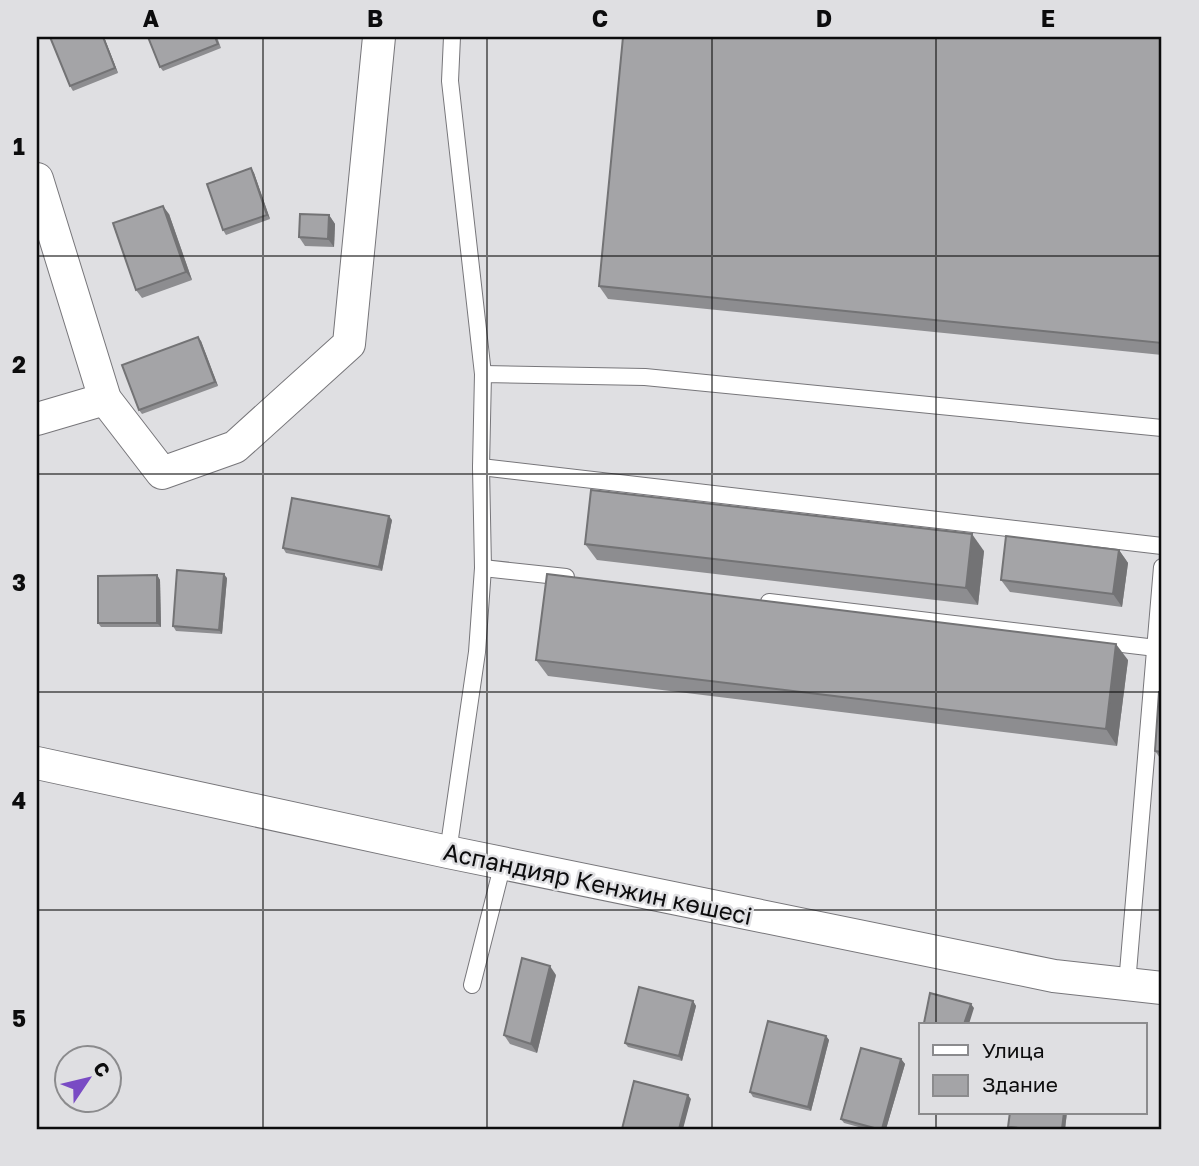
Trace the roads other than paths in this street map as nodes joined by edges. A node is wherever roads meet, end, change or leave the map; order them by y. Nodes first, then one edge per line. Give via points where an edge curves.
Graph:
1 (379, 37) edge
2 (452, 37) edge
3 (37, 179) edge
4 (483, 374) junction
5 (105, 399) junction
6 (37, 419) edge
7 (1162, 428) edge
8 (481, 467) junction
9 (1162, 546) edge
10 (1162, 567) edge
11 (483, 568) junction
12 (579, 579) edge
13 (758, 600) edge
14 (1156, 648) junction
15 (37, 763) edge
16 (448, 852) junction
17 (503, 863) junction
18 (1127, 984) junction
19 (472, 985) dead end
20 (1162, 988) edge

1 - 5 street via 349,344 236,447 162,473
2 - 4 lane via 450,81
3 - 5 street
4 - 7 lane via 645,377
4 - 8 lane
5 - 6 street
8 - 9 lane
8 - 11 lane
10 - 14 lane
11 - 12 lane
11 - 16 lane via 477,652
13 - 14 lane
14 - 18 lane
15 - 16 street, Аспандияр Кенжин көшесі
16 - 17 street, Аспандияр Кенжин көшесі
17 - 18 street, Аспандияр Кенжин көшесі via 1054,976
17 - 19 lane
18 - 20 street, Аспандияр Кенжин көшесі

